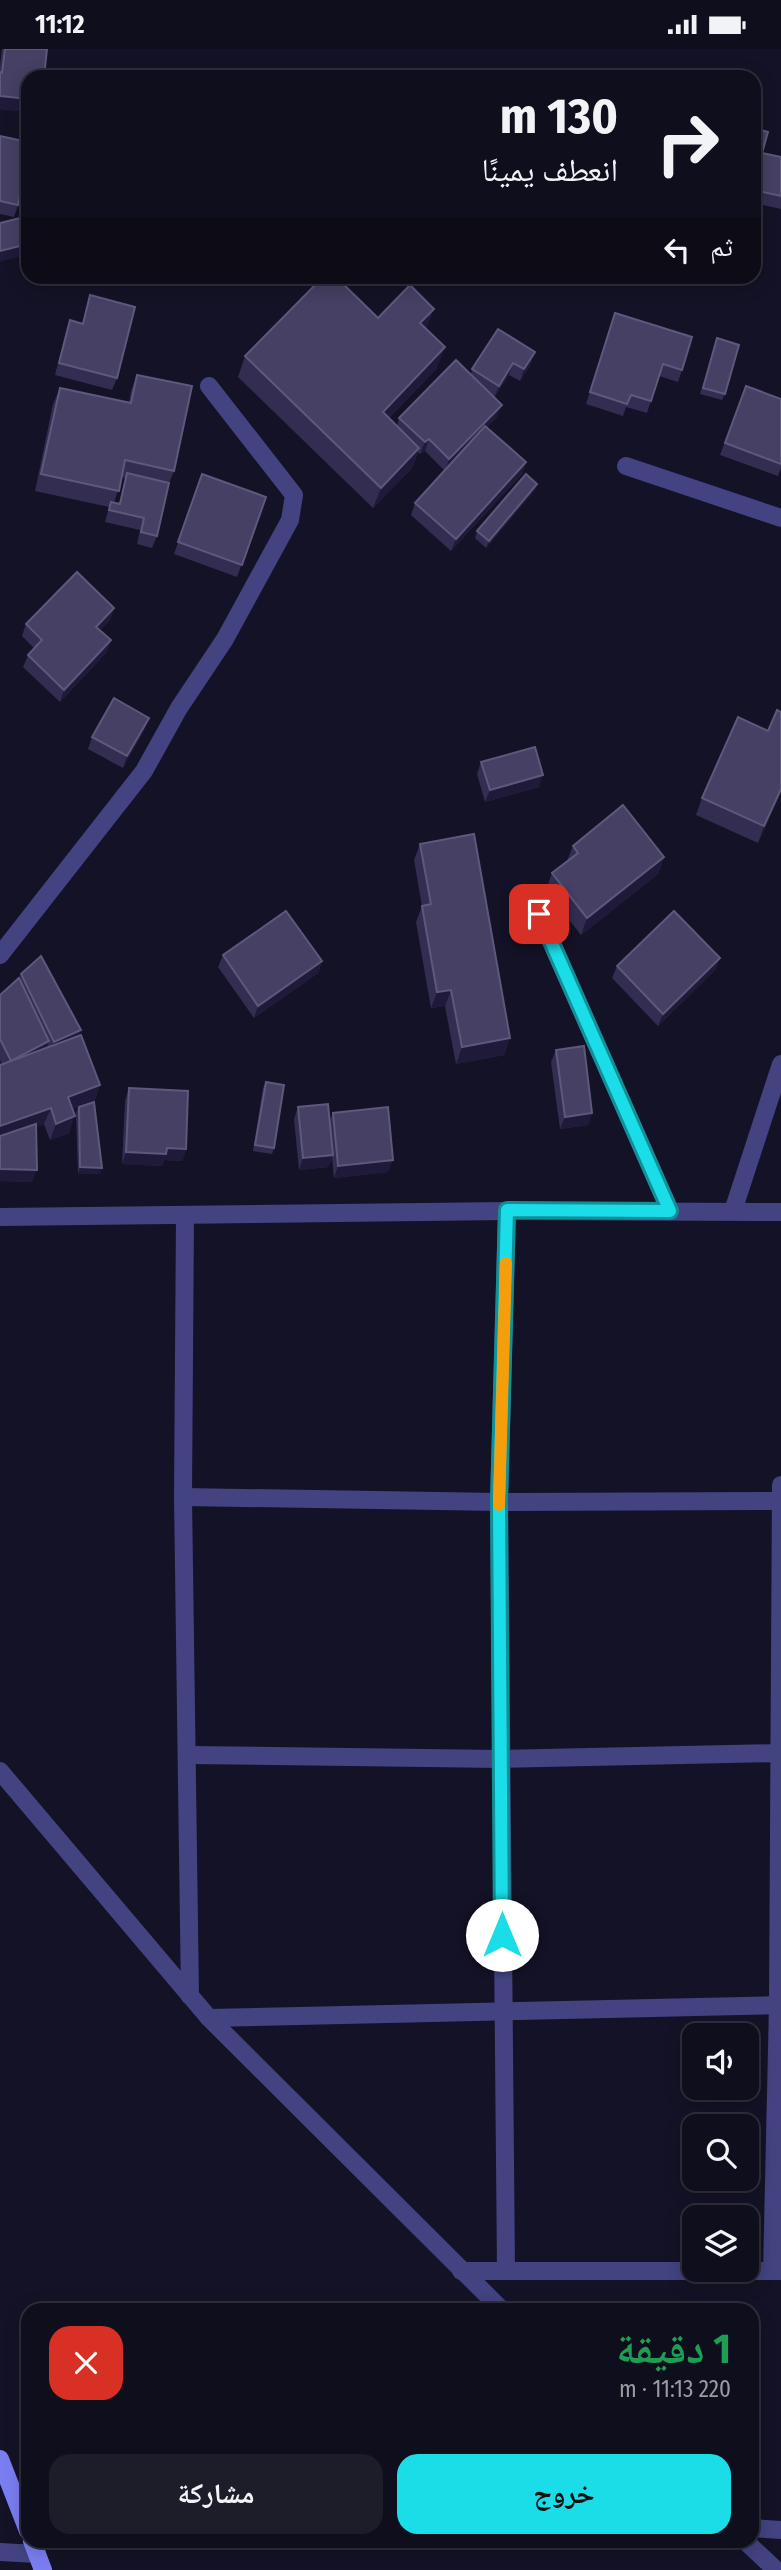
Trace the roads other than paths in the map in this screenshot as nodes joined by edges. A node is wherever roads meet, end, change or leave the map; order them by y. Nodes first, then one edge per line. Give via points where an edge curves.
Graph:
1 (209, 386) dead end
2 (626, 465) dead end
3 (781, 518) edge
4 (539, 914) dead end
5 (0, 955) edge
6 (781, 1064) edge
7 (507, 1210) junction
8 (670, 1211) junction
9 (733, 1211) junction
10 (781, 1212) edge
11 (185, 1215) junction
12 (0, 1217) edge
13 (781, 1485) edge
14 (183, 1497) junction
15 (781, 1501) edge
16 (499, 1502) junction
17 (781, 1753) edge
18 (188, 1755) junction
19 (501, 1759) junction
20 (0, 1771) edge
21 (190, 1996) junction
22 (780, 2005) edge
23 (503, 2011) junction
24 (209, 2018) junction
25 (461, 2271) junction
26 (506, 2271) junction
27 (776, 2271) edge
28 (495, 2303) edge
29 (0, 2459) edge
30 (21, 2514) edge
31 (759, 2528) edge
32 (781, 2530) edge
33 (752, 2548) edge
34 (0, 2552) edge
35 (37, 2555) edge
36 (776, 2570) edge

1 - 5 street via 294,495 290,520 225,639 144,771
2 - 3 street
4 - 8 street
6 - 9 street
7 - 8 street
7 - 11 street
7 - 16 street
8 - 9 street
9 - 10 street
11 - 12 street
11 - 14 street
13 - 15 street
14 - 16 street
14 - 18 street
15 - 16 street
15 - 17 street
16 - 19 street
17 - 19 street
17 - 22 street
18 - 19 street
18 - 21 street
19 - 23 street
20 - 21 street
21 - 24 street
22 - 23 street
22 - 27 street
23 - 24 street
23 - 26 street
24 - 25 street
25 - 26 street
25 - 28 street
26 - 27 street
29 - 30 main road
31 - 32 street
33 - 36 street
34 - 35 street

